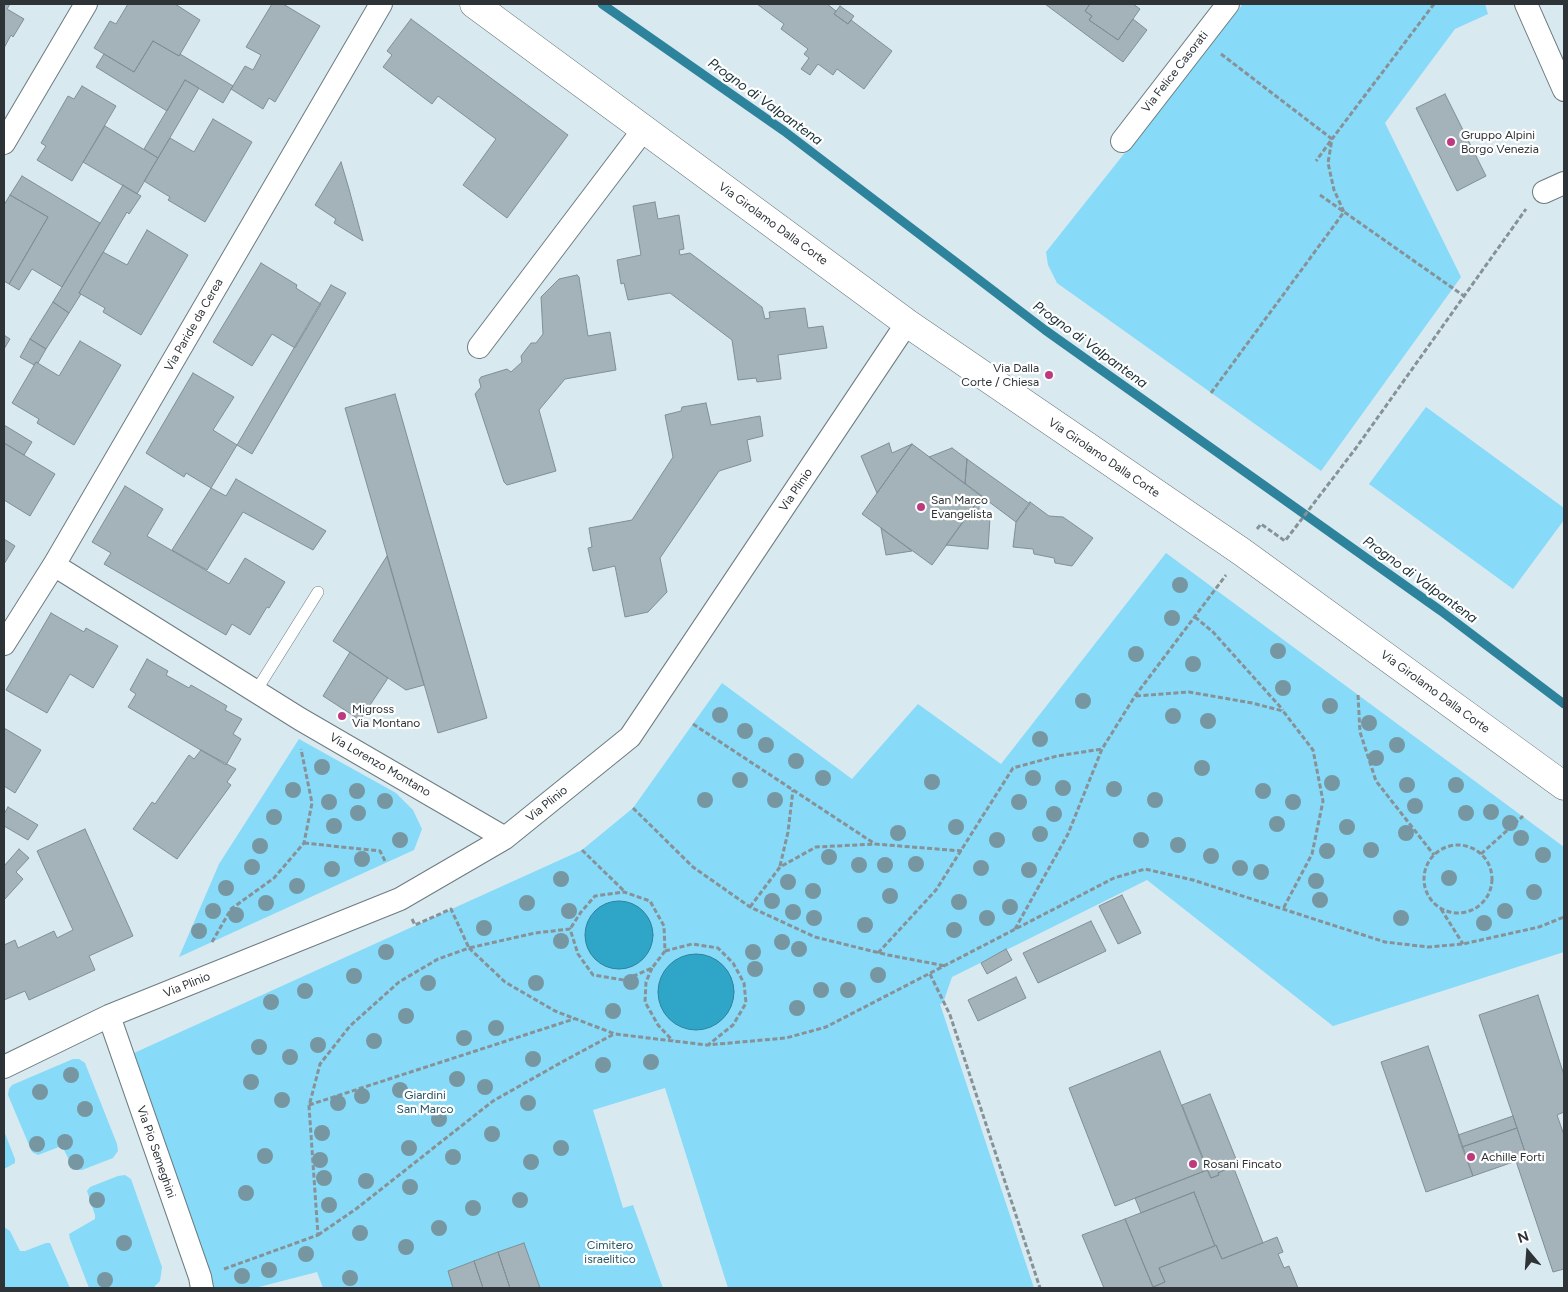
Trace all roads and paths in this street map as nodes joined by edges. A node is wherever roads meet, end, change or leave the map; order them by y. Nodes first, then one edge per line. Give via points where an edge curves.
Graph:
1 (86, 4) edge
2 (381, 4) edge
3 (474, 4) edge
4 (1228, 4) edge
5 (1434, 4) edge
6 (1526, 4) edge
7 (1201, 39) junction
8 (1564, 90) edge
9 (644, 129) junction
10 (1332, 139) junction
11 (1122, 141) dead end
12 (4, 143) edge
13 (1316, 162) dead end
14 (1564, 183) edge
15 (1544, 192) joint
16 (1320, 195) dead end
17 (1344, 212) junction
18 (1464, 296) junction
19 (907, 323) junction
20 (479, 347) dead end
21 (1211, 393) dead end
22 (1257, 530) dead end
23 (54, 565) junction
24 (1226, 574) dead end
25 (318, 592) dead end
26 (1195, 616) junction
27 (4, 644) edge
28 (256, 691) junction
29 (1358, 695) dead end
30 (1135, 696) junction
31 (1284, 711) junction
32 (300, 719) junction
33 (693, 724) dead end
34 (1102, 749) junction
35 (1564, 786) edge
36 (793, 790) junction
37 (633, 808) dead end
38 (1523, 816) dead end
39 (505, 838) junction
40 (304, 843) junction
41 (875, 844) junction
42 (582, 850) dead end
43 (962, 851) junction
44 (1481, 854) junction
45 (1434, 855) junction
46 (386, 863) dead end
47 (780, 866) junction
48 (624, 892) junction
49 (400, 900) junction
50 (750, 907) junction
51 (1440, 909) junction
52 (1283, 910) junction
53 (1564, 918) edge
54 (570, 929) junction
55 (1015, 930) junction
56 (212, 942) dead end
57 (1463, 944) junction
58 (469, 948) junction
59 (665, 952) junction
60 (878, 953) junction
61 (946, 966) junction
62 (652, 968) junction
63 (930, 974) junction
64 (109, 1016) junction
65 (574, 1019) junction
66 (615, 1034) junction
67 (673, 1041) junction
68 (707, 1045) junction
69 (4, 1067) edge
70 (309, 1106) junction
71 (318, 1235) junction
72 (201, 1283) edge
73 (1040, 1288) edge

1 - 12 street
2 - 23 street, Via Paride da Cerea
3 - 9 street, Via Girolamo Dalla Corte
4 - 7 street, Via Felice Casorati
5 - 10 path
6 - 8 street
7 - 10 path
7 - 11 street, Via Felice Casorati
9 - 19 street, Via Girolamo Dalla Corte
9 - 20 street
10 - 13 path
10 - 17 path via 1328,163 1334,190
14 - 15 street
15 - 18 path via 1527,209
16 - 17 path
17 - 18 path
17 - 21 path
18 - 22 path via 1285,541 1261,524
19 - 35 street, Via Girolamo Dalla Corte via 1242,552
19 - 39 street, Via Plinio via 630,737
23 - 27 street, Via Paride da Cerea
23 - 28 street, Via Lorenzo Montano
24 - 26 path
25 - 28 lane
26 - 30 path
26 - 31 path
28 - 32 street, Via Lorenzo Montano
29 - 45 path via 1360,732 1376,781
30 - 31 path via 1190,692
30 - 34 path
31 - 52 path via 1313,750 1323,801 1312,854
32 - 39 street, Via Lorenzo Montano
32 - 40 path via 299,739 312,803
33 - 36 path
34 - 43 path via 1057,756 1014,768
34 - 55 path via 1068,834
36 - 41 path
36 - 47 path
37 - 50 path via 693,867
38 - 44 path
39 - 49 street, Via Plinio
40 - 46 path via 380,851
40 - 56 path via 274,878 231,909
41 - 43 path
41 - 47 path via 816,847
42 - 48 path
43 - 60 path via 936,890
44 - 45 path via 1460,845 1448,846
44 - 51 path via 1492,873 1492,884 1482,904 1462,914
45 - 51 path via 1423,881 1432,902
47 - 50 path
48 - 54 path via 595,896
48 - 59 path via 650,901 664,926
49 - 58 path via 415,925 451,908
49 - 64 street, Via Plinio
50 - 60 path via 815,937
51 - 57 path
52 - 55 path via 1193,880 1145,869 1114,878
52 - 57 path via 1385,942 1428,947
53 - 57 path
54 - 58 path via 535,932
54 - 62 path via 578,954 593,975 624,980
55 - 61 path
58 - 65 path via 505,982
58 - 70 path via 438,959 399,982 350,1026 320,1064
59 - 62 path
59 - 68 path via 692,944 718,948 733,963 744,984 746,1003 733,1025
60 - 61 path
61 - 63 path
62 - 67 path via 646,982 645,1002 658,1025
63 - 68 path via 826,1027 786,1038
63 - 73 path via 950,1015
64 - 69 street, Via Plinio
64 - 72 street, Via Pio Semeghini
65 - 66 path
65 - 70 path
66 - 67 path
66 - 71 path via 492,1102
67 - 68 path
70 - 71 path
71 - 72 path

